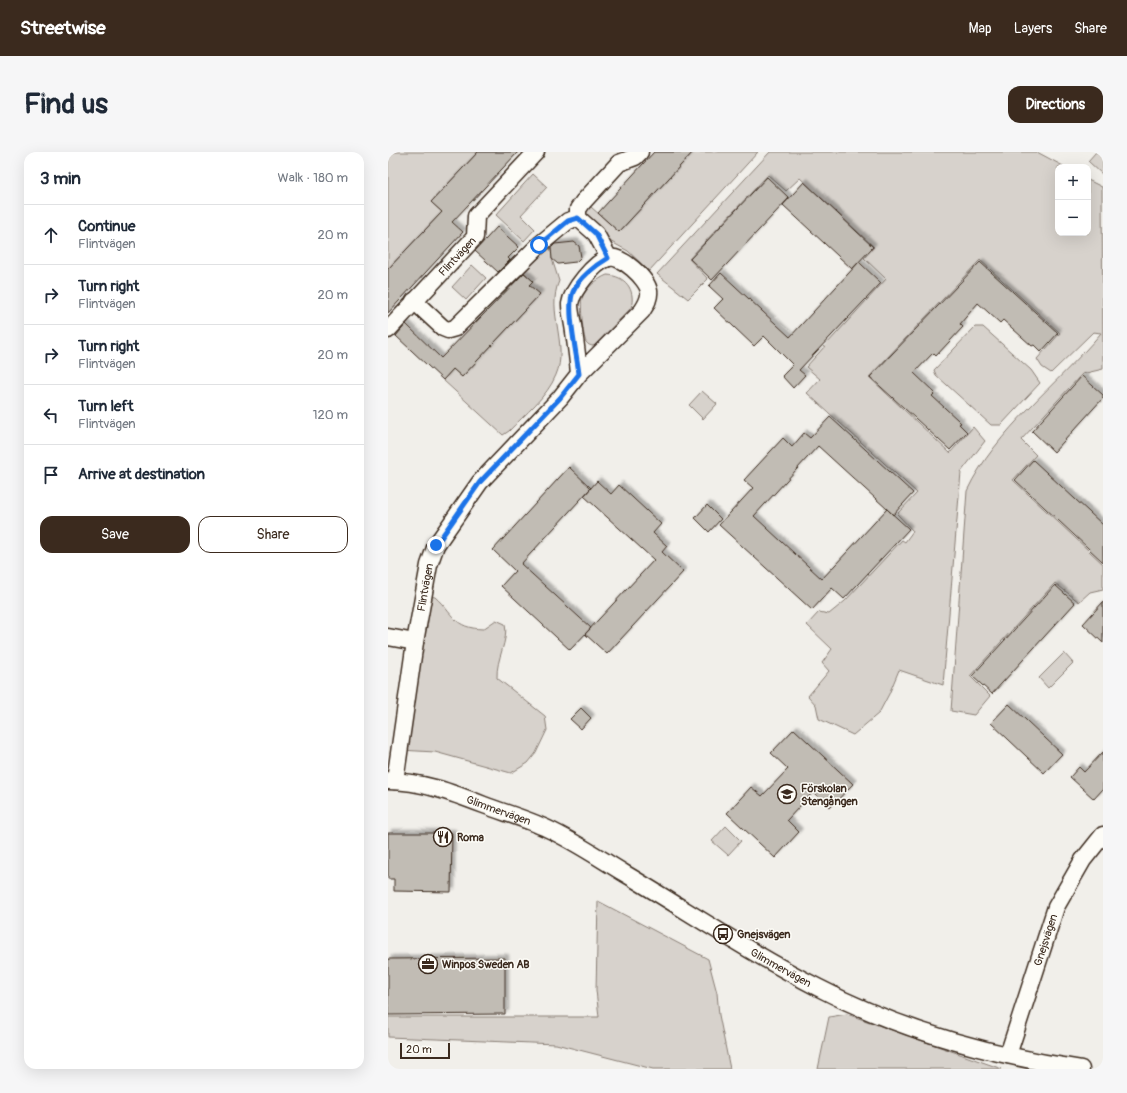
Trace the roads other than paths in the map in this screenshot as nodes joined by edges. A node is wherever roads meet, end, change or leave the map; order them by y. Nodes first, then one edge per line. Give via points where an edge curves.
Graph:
1 (536, 152) edge
2 (640, 152) edge
3 (578, 218) junction
4 (608, 258) junction
5 (414, 301) junction
6 (388, 330) edge
7 (579, 374) junction
8 (388, 638) edge
9 (415, 642) junction
10 (392, 781) edge
11 (1103, 835) edge
12 (1008, 1054) junction
13 (1081, 1069) edge

1 - 5 street, Flintvägen via 476,216 475,237
2 - 3 street via 635,157 619,163 583,202 578,209
3 - 4 street via 596,234
3 - 5 street via 568,221 539,245 454,328 443,328
4 - 7 street via 583,280 574,292 570,304
4 - 7 street, Flintvägen via 617,258 639,275 649,292 647,302 642,311
5 - 6 street, Flintvägen
7 - 9 street, Flintvägen via 560,398 480,482 436,545 429,564
8 - 9 street
9 - 10 street, Flintvägen
10 - 12 street, Glimmervägen via 426,786 462,797 549,829 756,954 818,988 906,1026 941,1038
11 - 12 street, Gnejsvägen via 1083,860 1056,907
12 - 13 street, Glimmervägen

